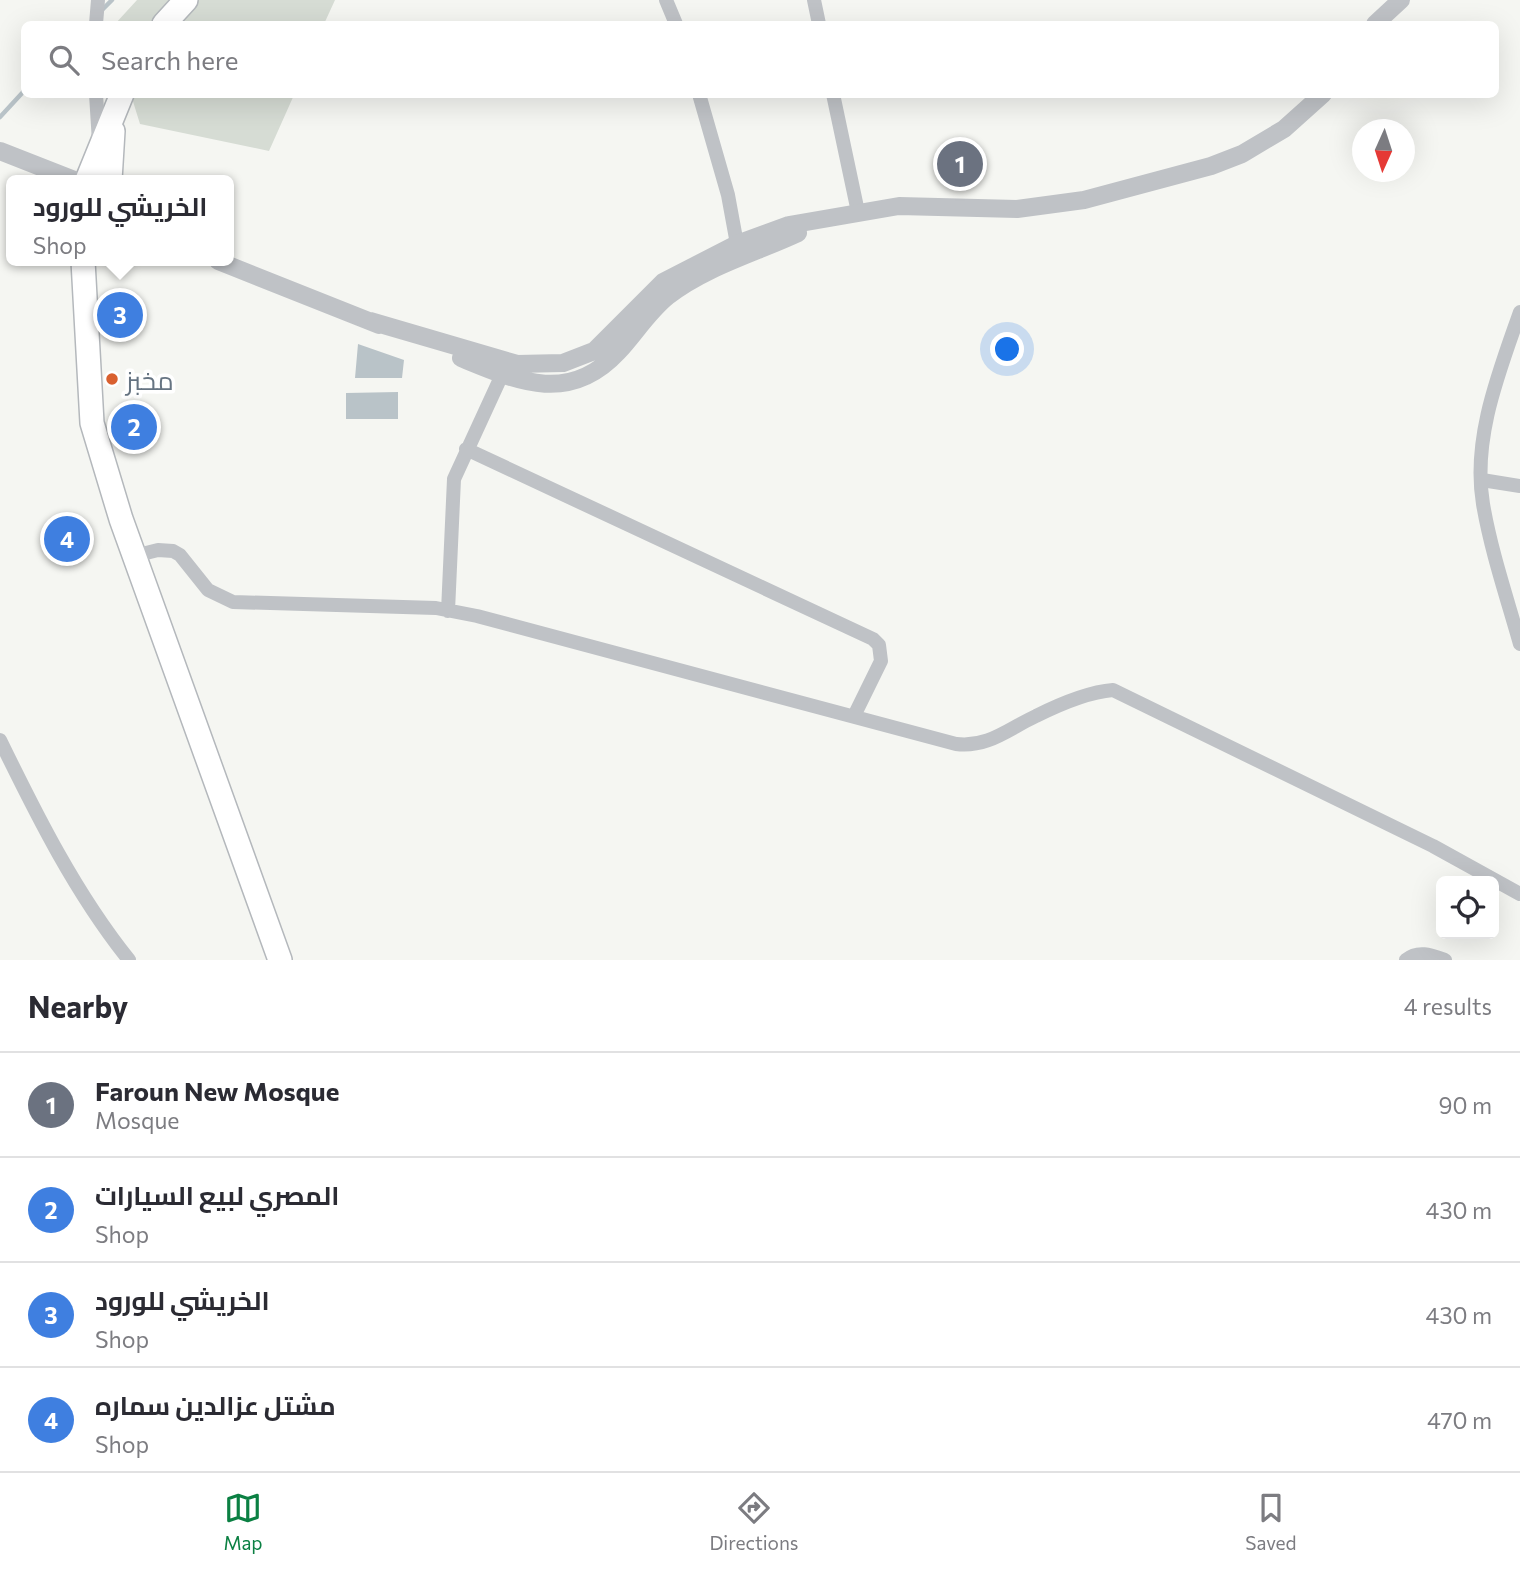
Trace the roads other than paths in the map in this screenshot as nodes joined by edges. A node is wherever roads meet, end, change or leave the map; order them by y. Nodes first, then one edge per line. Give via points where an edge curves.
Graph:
1 (98, 0) edge
2 (186, 0) edge
3 (666, 0) edge
4 (814, 0) edge
5 (1401, 0) edge
6 (96, 21) edge
7 (167, 21) edge
8 (675, 21) edge
9 (818, 21) edge
10 (1378, 21) edge
11 (96, 98) edge
12 (700, 98) edge
13 (834, 98) edge
14 (1319, 98) edge
15 (119, 101) edge
16 (99, 146) junction
17 (0, 151) edge
18 (32, 165) junction
19 (47, 175) edge
20 (60, 175) edge
21 (89, 175) edge
22 (111, 175) edge
23 (858, 212) junction
24 (826, 218) junction
25 (737, 244) junction
26 (231, 266) edge
27 (90, 272) edge
28 (1520, 312) edge
29 (505, 368) junction
30 (466, 449) junction
31 (1482, 480) junction
32 (1520, 486) edge
33 (134, 556) junction
34 (448, 611) junction
35 (1520, 644) edge
36 (854, 716) junction
37 (0, 740) edge
38 (1520, 894) edge
39 (130, 960) edge
40 (280, 960) edge
41 (1406, 960) edge
42 (1445, 960) edge

1 - 6 street
2 - 7 main road
3 - 8 street
4 - 9 street
5 - 10 street
11 - 16 street
12 - 25 street
13 - 23 street
14 - 23 street via 1284,129 1242,154 1083,200 1017,208 920,205
15 - 16 main road
15 - 22 main road
16 - 21 main road
17 - 18 street
18 - 19 street
18 - 20 street
23 - 24 street
24 - 25 street via 789,225
24 - 29 street via 670,295 616,354 586,377 545,385 526,383
25 - 29 street via 663,282 609,339 587,355 546,366
26 - 29 street
27 - 33 main road via 92,423
28 - 31 street via 1490,405
29 - 30 street
30 - 34 street via 454,479
30 - 36 street via 873,639 879,645 881,661
31 - 32 street
31 - 35 street via 1483,502
33 - 34 street via 173,551 208,590 233,602
33 - 40 main road
34 - 36 street
36 - 38 street via 956,744 981,745 1037,715 1113,690 1433,846
37 - 39 street via 35,812 105,930
41 - 42 street via 1424,954

